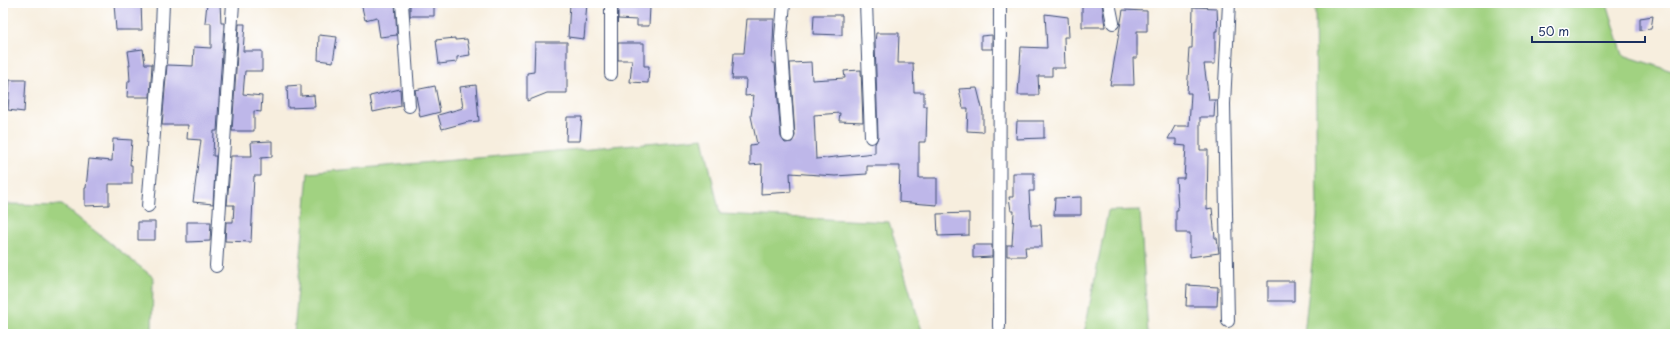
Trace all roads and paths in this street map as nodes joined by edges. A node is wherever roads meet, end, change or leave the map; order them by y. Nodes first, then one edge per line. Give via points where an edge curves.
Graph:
1 (163, 3) edge
2 (233, 3) edge
3 (402, 3) edge
4 (610, 3) edge
5 (784, 3) edge
6 (866, 3) edge
7 (1000, 3) edge
8 (1109, 3) edge
9 (1229, 3) edge
10 (1113, 23) dead end
11 (611, 74) dead end
12 (409, 106) dead end
13 (788, 136) dead end
14 (872, 137) dead end
15 (148, 206) dead end
16 (216, 266) dead end
17 (1228, 321) dead end
18 (999, 327) dead end

1 - 15 street
2 - 16 street
3 - 12 street
4 - 11 street
5 - 13 street via 782,37
6 - 14 street
7 - 18 street
8 - 10 street
9 - 17 street via 1224,104

